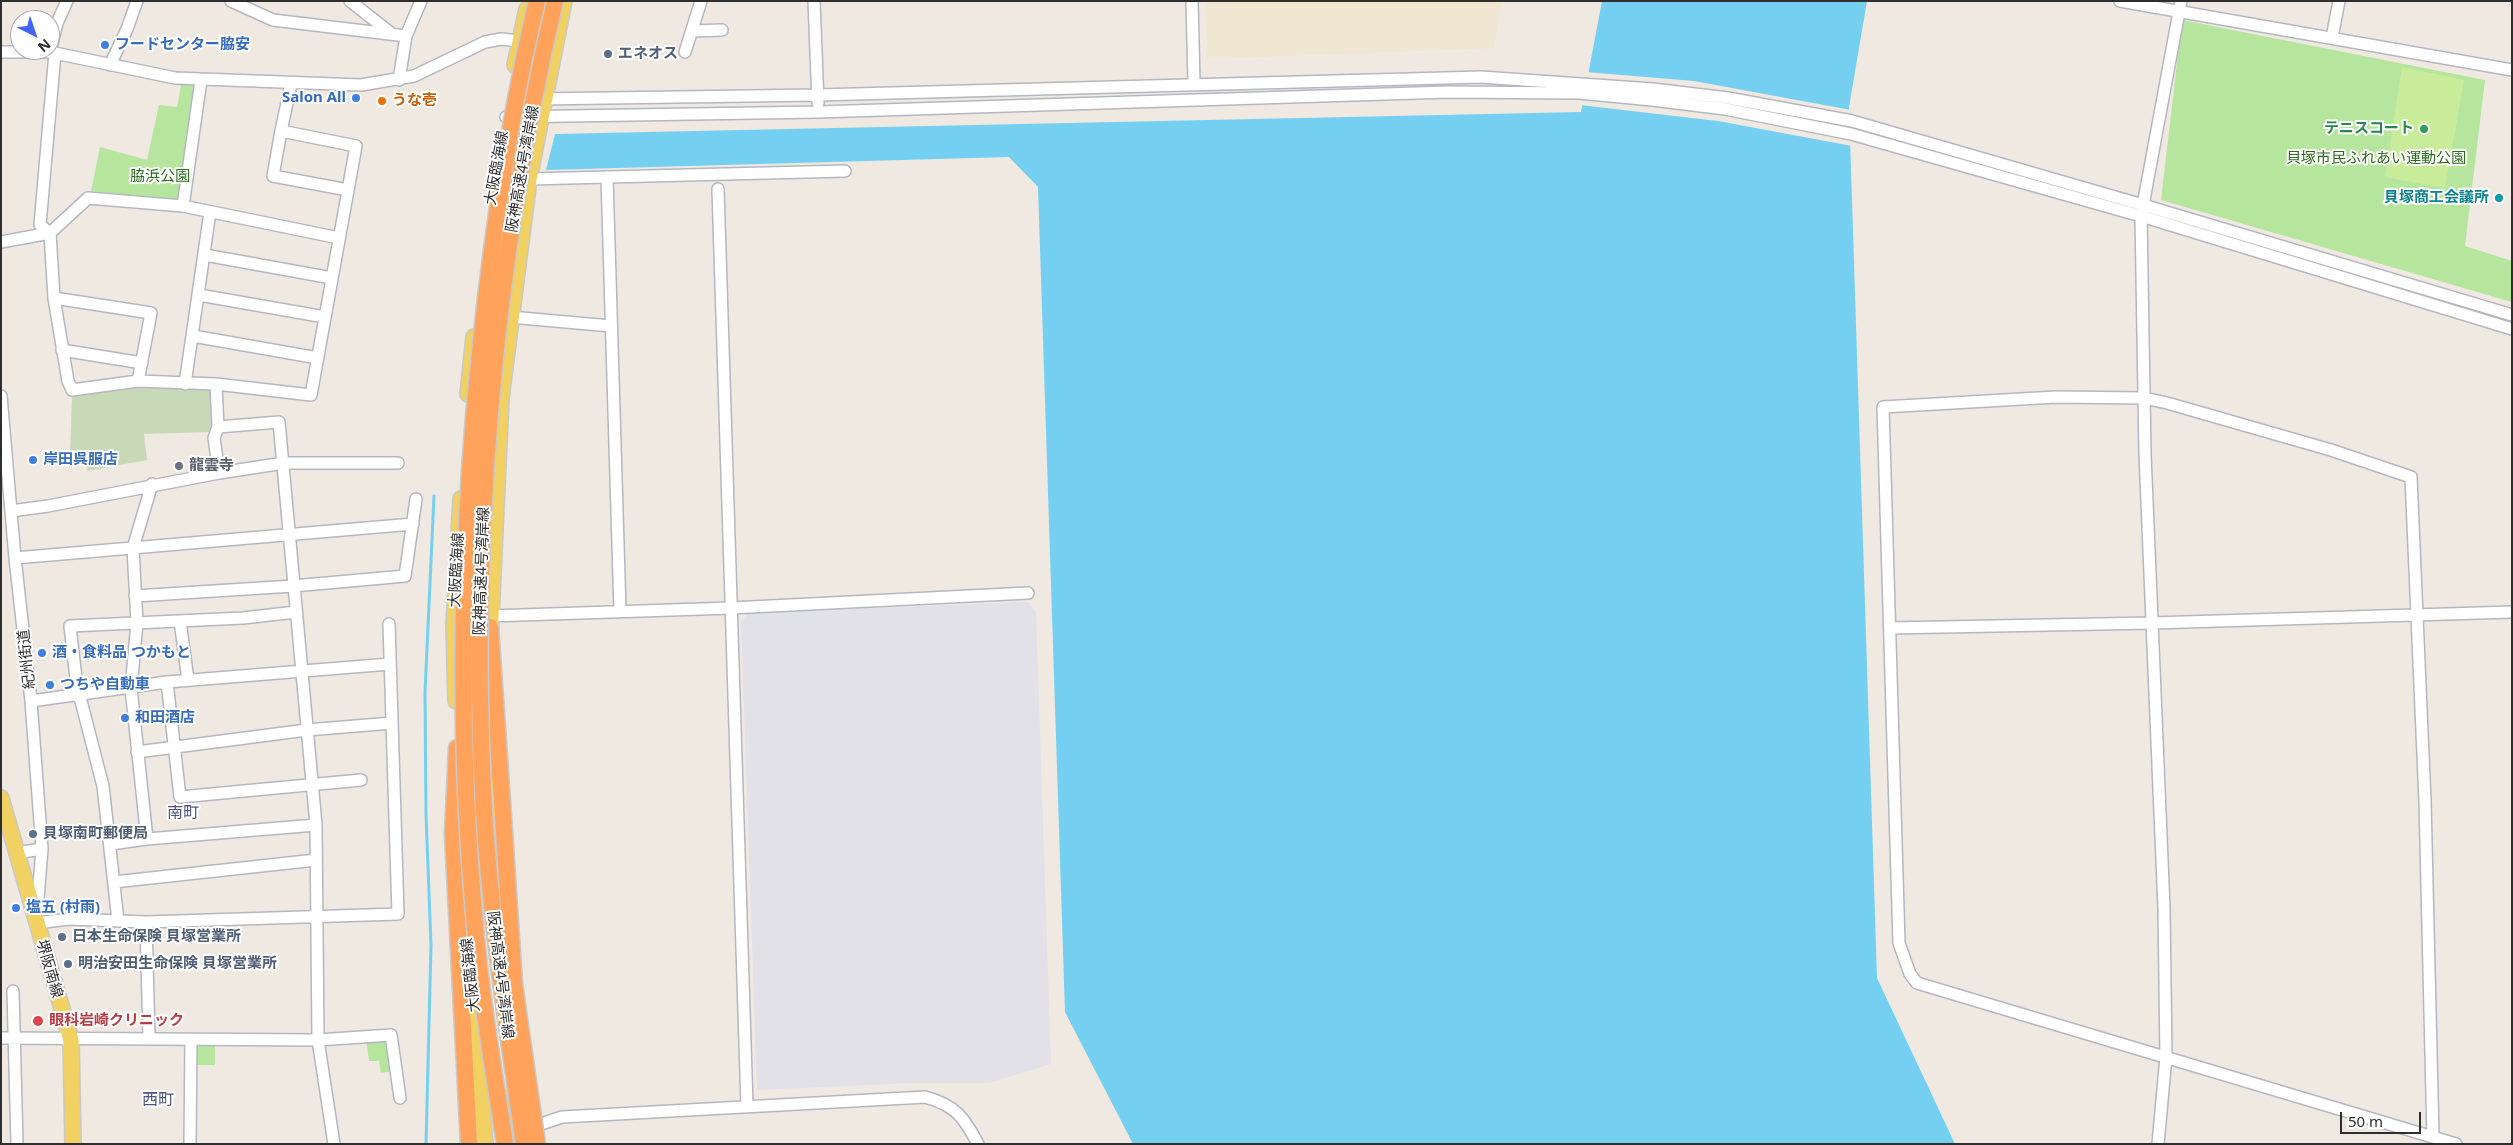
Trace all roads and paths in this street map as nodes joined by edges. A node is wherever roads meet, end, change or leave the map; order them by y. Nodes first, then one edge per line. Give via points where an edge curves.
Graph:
1 (67, 1) edge
2 (137, 1) edge
3 (231, 1) edge
4 (350, 1) edge
5 (420, 1) edge
6 (529, 1) edge
7 (537, 1) edge
8 (556, 1) edge
9 (564, 1) edge
10 (701, 1) edge
11 (814, 1) edge
12 (1192, 1) edge
13 (2120, 1) edge
14 (2339, 1) edge
15 (2180, 6) edge
16 (60, 16) edge
17 (722, 30) dead end
18 (692, 31) junction
19 (392, 34) junction
20 (406, 36) junction
21 (2332, 38) junction
22 (519, 41) junction
23 (685, 52) dead end
24 (60, 54) edge
25 (52, 60) edge
26 (110, 65) junction
27 (2512, 70) edge
28 (201, 80) junction
29 (399, 80) junction
30 (1194, 83) junction
31 (291, 84) junction
32 (1581, 88) junction
33 (818, 95) junction
34 (509, 98) junction
35 (543, 100) junction
36 (818, 112) junction
37 (506, 117) junction
38 (540, 118) junction
39 (281, 132) junction
40 (845, 171) dead end
41 (607, 177) junction
42 (529, 179) junction
43 (718, 189) dead end
44 (348, 190) junction
45 (183, 206) junction
46 (2142, 210) junction
47 (210, 212) junction
48 (50, 233) junction
49 (339, 238) junction
50 (1, 242) edge
51 (205, 255) junction
52 (332, 278) junction
53 (199, 295) junction
54 (54, 298) junction
55 (2512, 315) edge
56 (325, 317) junction
57 (510, 317) junction
58 (611, 326) junction
59 (2512, 329) edge
60 (192, 336) junction
61 (62, 350) junction
62 (318, 358) junction
63 (142, 363) junction
64 (138, 381) junction
65 (185, 384) junction
66 (216, 384) junction
67 (1, 396) edge
68 (2144, 398) junction
69 (218, 427) junction
70 (398, 462) dead end
71 (284, 463) junction
72 (219, 473) junction
73 (152, 484) junction
74 (5, 486) edge
75 (416, 499) dead end
76 (12, 511) junction
77 (413, 524) junction
78 (290, 534) junction
79 (133, 548) junction
80 (15, 558) junction
81 (293, 586) junction
82 (1028, 592) dead end
83 (135, 596) junction
84 (731, 608) junction
85 (620, 611) junction
86 (296, 612) junction
87 (2512, 612) edge
88 (2418, 615) junction
89 (180, 621) junction
90 (490, 621) junction
91 (137, 623) junction
92 (2152, 623) junction
93 (389, 624) dead end
94 (1890, 628) junction
95 (390, 664) junction
96 (301, 670) junction
97 (188, 680) junction
98 (167, 682) junction
99 (131, 688) junction
100 (78, 696) junction
101 (31, 701) junction
102 (392, 723) junction
103 (307, 730) junction
104 (175, 747) junction
105 (457, 748) junction
106 (137, 752) junction
107 (361, 780) dead end
108 (312, 783) junction
109 (1, 798) edge
110 (316, 824) junction
111 (147, 839) junction
112 (110, 844) junction
113 (42, 849) junction
114 (16, 853) junction
115 (316, 860) junction
116 (114, 882) junction
117 (317, 916) junction
118 (118, 921) junction
119 (146, 922) junction
120 (36, 923) junction
121 (13, 991) dead end
122 (1, 1038) edge
123 (14, 1038) junction
124 (149, 1038) junction
125 (70, 1040) junction
126 (191, 1040) junction
127 (318, 1040) junction
128 (2166, 1057) junction
129 (400, 1098) dead end
130 (747, 1106) junction
131 (2433, 1137) junction
132 (514, 1141) edge
133 (17, 1144) edge
134 (72, 1144) edge
135 (190, 1144) edge
136 (334, 1144) edge
137 (469, 1144) edge
138 (484, 1144) edge
139 (537, 1144) edge
140 (978, 1144) edge
141 (2158, 1144) edge
142 (2456, 1144) edge

1 - 16 street
2 - 26 street
3 - 19 street via 273,20
4 - 19 street
5 - 20 street
6 - 22 main road, 大阪臨海線
7 - 132 highway, 阪神高速4号湾岸線, bridge via 502,181 486,297 475,402 463,618 466,815 474,916 485,1013
8 - 132 highway, 阪神高速4号湾岸線, bridge via 521,176 503,300 490,424 480,615 480,725 492,911
9 - 35 main road, 大阪臨海線
10 - 18 street
11 - 33 street
12 - 30 street
13 - 15 street
14 - 21 street
15 - 21 street
15 - 46 street
17 - 18 street
18 - 23 street
19 - 20 street
20 - 29 street
21 - 27 street
22 - 29 street via 485,42
22 - 34 main road, 大阪臨海線
24 - 26 street
25 - 48 street via 40,225
26 - 28 street
28 - 31 street
28 - 45 street
29 - 31 street via 361,85
30 - 32 street via 1482,77
30 - 33 street
31 - 39 street
32 - 36 street
32 - 46 street via 1851,134
32 - 46 street via 1728,98 1852,121
33 - 35 street
33 - 36 street
34 - 35 street
34 - 37 main road, 大阪臨海線
35 - 38 main road, 大阪臨海線
36 - 38 street
37 - 38 street
37 - 105 main road, 大阪臨海線 via 481,272 464,446 454,626
38 - 42 main road, 大阪臨海線
39 - 44 street via 356,146
39 - 44 street via 273,176
40 - 41 street
41 - 42 street
41 - 58 street
42 - 57 main road, 大阪臨海線
43 - 84 street
44 - 49 street
45 - 47 street
45 - 48 street via 88,198
46 - 55 street
46 - 59 street
46 - 68 street
47 - 49 street
47 - 51 street
48 - 50 street
48 - 54 street
49 - 52 street
51 - 52 street
51 - 53 street
52 - 56 street
53 - 56 street
53 - 60 street
54 - 61 street
54 - 63 street via 150,313
56 - 62 street
57 - 58 street
57 - 90 main road, 大阪臨海線 via 501,398
58 - 85 street
60 - 62 street
60 - 65 street
61 - 63 street
61 - 64 street via 72,390
62 - 66 street via 311,395
63 - 64 street
64 - 65 street
65 - 66 street
66 - 69 street
67 - 74 street, 紀州街道
68 - 88 street via 2313,445 2411,477
68 - 92 street
68 - 94 street via 2056,397 1883,407
69 - 71 street via 278,422
69 - 72 street via 214,438
70 - 71 street
71 - 72 street
71 - 78 street
72 - 73 street
73 - 76 street
73 - 79 street
74 - 76 street, 紀州街道
75 - 77 street
76 - 80 street, 紀州街道
77 - 78 street
77 - 81 street via 405,576
78 - 79 street
78 - 81 street
79 - 80 street
79 - 83 street
80 - 101 street, 紀州街道
81 - 83 street
81 - 86 street
82 - 84 street
83 - 91 street
84 - 85 street
84 - 130 street
85 - 90 street
86 - 89 street
86 - 96 street
87 - 88 street
88 - 92 street
88 - 131 street
89 - 91 street
89 - 97 street
90 - 132 main road, 大阪臨海線 via 493,814
90 - 139 highway, bridge via 514,984
91 - 99 street
91 - 100 street via 70,626
92 - 94 street
92 - 128 street via 2164,908
93 - 95 street
94 - 128 street via 1899,943 1910,974 1917,983
95 - 96 street
95 - 102 street
96 - 97 street
96 - 103 street
97 - 98 street
98 - 99 street
98 - 104 street
99 - 100 street
99 - 106 street
100 - 101 street
100 - 112 street via 104,786
101 - 113 street, 紀州街道
102 - 103 street
102 - 117 street via 398,914
103 - 104 street
103 - 108 street
104 - 106 street
104 - 108 street via 180,797
105 - 137 highway via 454,868
105 - 138 main road, 大阪臨海線 via 460,864
106 - 111 street
107 - 108 street
108 - 110 street
109 - 114 main road, 堺阪南線
110 - 111 street
110 - 115 street
111 - 112 street
112 - 116 street
113 - 114 street
113 - 120 street, 紀州街道
114 - 120 main road, 堺阪南線
115 - 116 street
115 - 117 street
116 - 118 street
117 - 119 street
117 - 127 street
118 - 119 street
118 - 120 street via 69,919
119 - 124 street
120 - 125 main road, 堺阪南線
121 - 123 street
122 - 123 street
123 - 125 street
123 - 133 street
124 - 125 street
124 - 126 street
125 - 134 main road, 堺阪南線
126 - 127 street
126 - 135 street
127 - 129 street via 391,1035
127 - 136 street
128 - 131 street
128 - 141 street
130 - 132 street via 562,1117
130 - 140 street via 925,1098 955,1109
131 - 142 street
132 - 138 street

